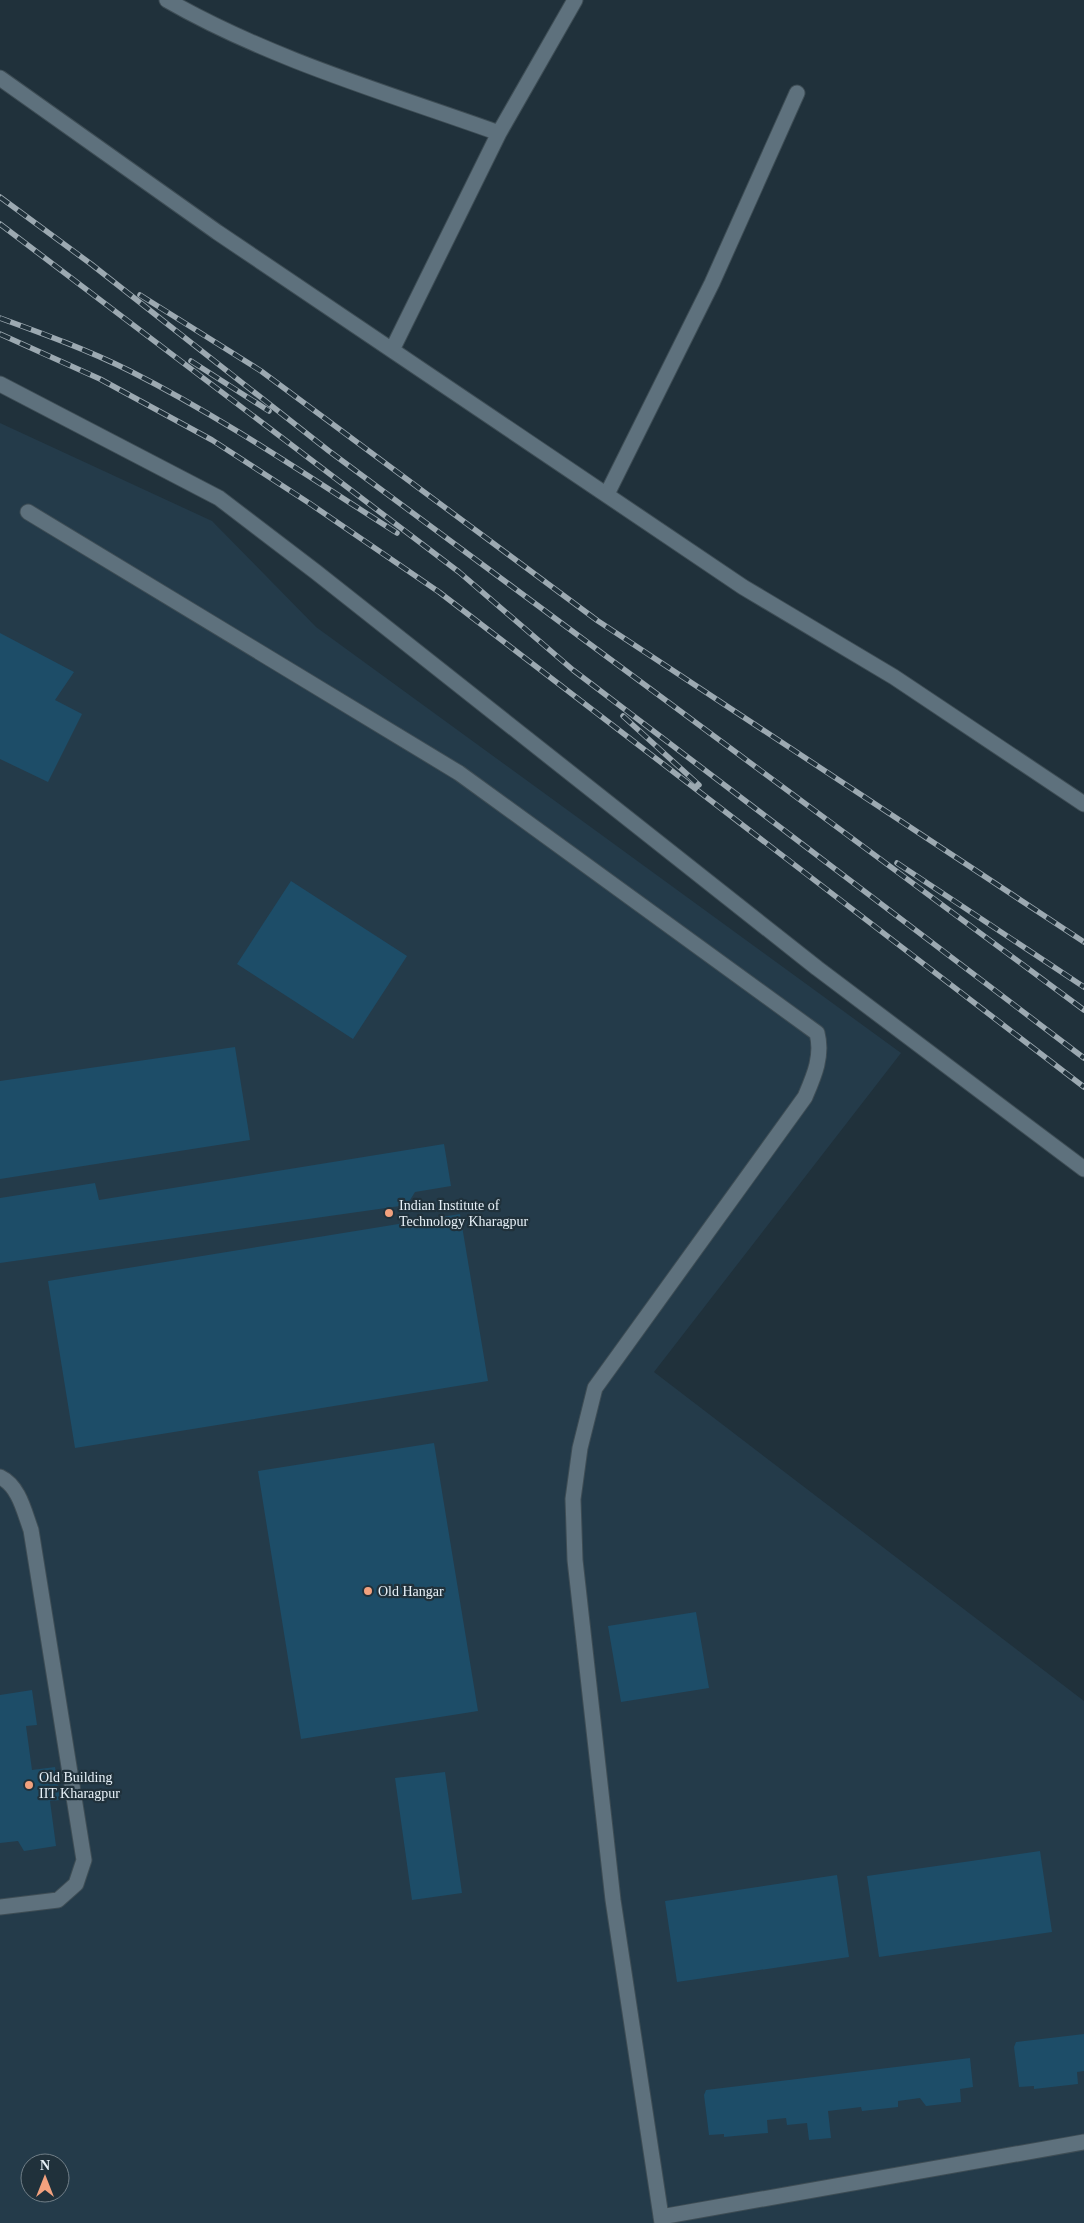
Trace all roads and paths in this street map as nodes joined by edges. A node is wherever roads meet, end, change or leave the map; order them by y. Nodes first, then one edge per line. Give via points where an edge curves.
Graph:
1 (167, 0) edge
2 (575, 0) edge
3 (0, 78) edge
4 (798, 92) dead end
5 (499, 133) junction
6 (392, 350) junction
7 (0, 384) edge
8 (607, 494) junction
9 (28, 512) dead end
10 (1084, 804) edge
11 (1084, 1169) edge
12 (0, 1477) edge
13 (0, 1907) edge
14 (1084, 2142) edge
15 (662, 2220) edge

1 - 5 street via 270,51
2 - 5 street
3 - 6 street via 217,232
4 - 8 street via 712,283
5 - 6 street
6 - 8 street
7 - 11 street via 219,498 817,968
8 - 10 street via 743,587 894,677
9 - 15 street via 459,773 817,1033 820,1046 817,1067 805,1098 595,1388 580,1448 573,1499 575,1560 613,1900
12 - 13 street via 17,1494 32,1530 84,1860 76,1884 58,1900
14 - 15 street

